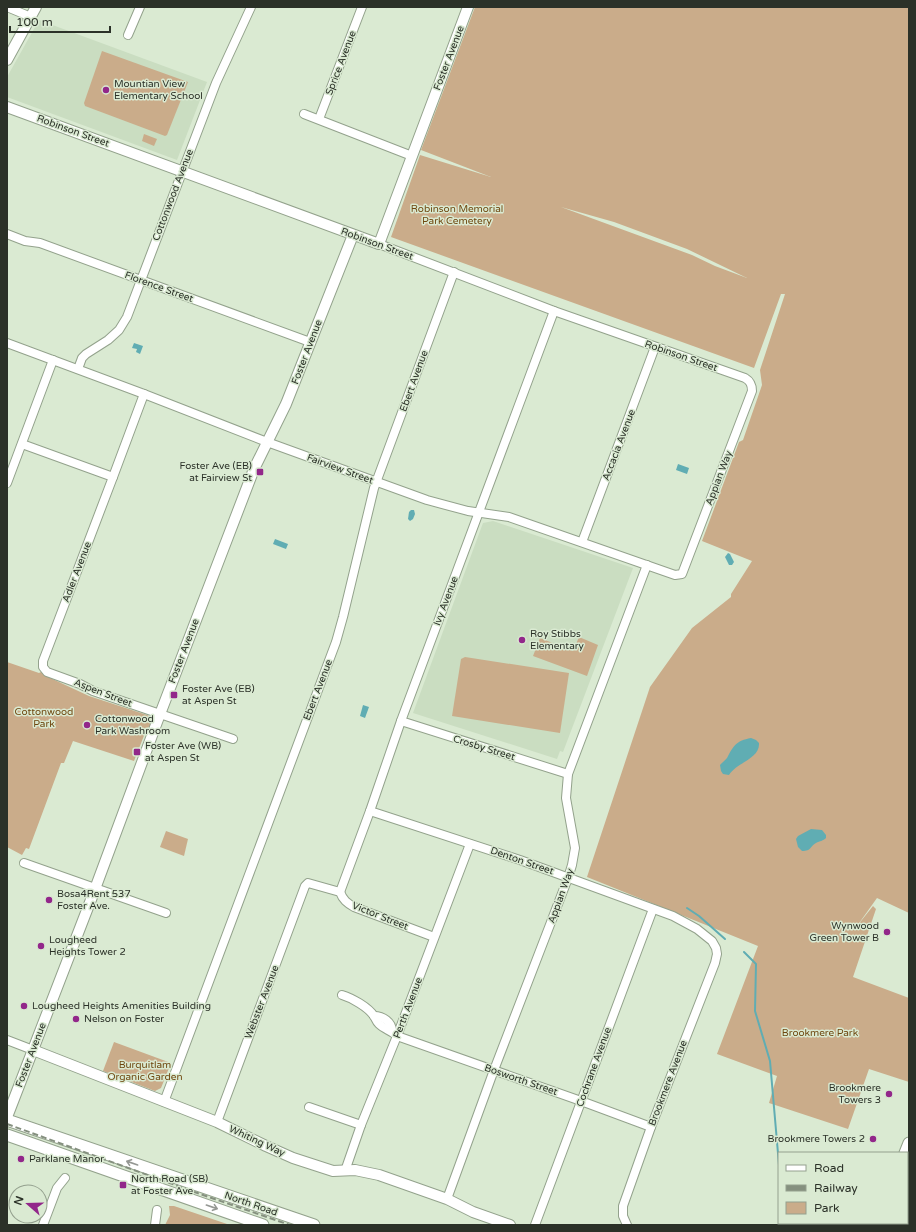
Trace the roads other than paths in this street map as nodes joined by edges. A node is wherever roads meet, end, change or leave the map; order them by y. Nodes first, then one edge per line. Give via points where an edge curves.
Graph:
1 (7, 7) edge
2 (36, 7) edge
3 (140, 7) edge
4 (251, 7) edge
5 (362, 7) edge
6 (468, 7) edge
7 (31, 17) junction
8 (128, 35) dead end
9 (7, 60) edge
10 (7, 107) edge
11 (304, 114) dead end
12 (319, 119) junction
13 (412, 156) junction
14 (182, 172) junction
15 (7, 234) edge
16 (352, 234) junction
17 (379, 244) junction
18 (454, 272) junction
19 (142, 280) junction
20 (554, 311) junction
21 (310, 342) junction
22 (7, 343) edge
23 (655, 347) junction
24 (53, 360) junction
25 (78, 369) junction
26 (747, 380) joint
27 (144, 394) junction
28 (267, 442) junction
29 (22, 444) junction
30 (113, 477) junction
31 (376, 482) junction
32 (7, 483) edge
33 (479, 512) junction
34 (582, 542) junction
35 (647, 565) junction
36 (680, 575) joint
37 (43, 667) joint
38 (160, 714) junction
39 (401, 721) junction
40 (233, 739) dead end
41 (568, 774) junction
42 (370, 811) junction
43 (470, 844) junction
44 (24, 863) dead end
45 (568, 878) junction
46 (95, 889) junction
47 (340, 892) junction
48 (653, 909) junction
49 (166, 913) dead end
50 (434, 937) junction
51 (712, 941) joint
52 (342, 995) dead end
53 (395, 1034) junction
54 (7, 1040) edge
55 (33, 1050) junction
56 (494, 1070) junction
57 (581, 1101) junction
58 (164, 1102) junction
59 (309, 1106) dead end
60 (7, 1117) edge
61 (7, 1120) edge
62 (217, 1122) junction
63 (361, 1125) junction
64 (651, 1127) junction
65 (7, 1136) edge
66 (345, 1171) junction
67 (65, 1178) dead end
68 (446, 1200) junction
69 (157, 1210) dead end
70 (43, 1225) edge
71 (155, 1225) edge
72 (263, 1225) edge
73 (314, 1225) edge
74 (510, 1225) edge
75 (536, 1225) edge
76 (627, 1225) edge

1 - 7 street
2 - 7 street
3 - 8 street
4 - 14 street, Cottonwood Avenue via 216,83
5 - 12 street, Sprice Avenue
6 - 13 street, Foster Avenue
7 - 9 street
10 - 14 street, Robinson Street
11 - 12 street
12 - 13 street
13 - 17 street, Foster Avenue
14 - 16 street, Robinson Street
14 - 19 street, Cottonwood Avenue
15 - 19 street, Florence Street via 25,241 40,243
16 - 17 street, Robinson Street
16 - 21 street, Foster Avenue
17 - 18 street, Robinson Street
18 - 20 street, Robinson Street
18 - 31 street, Ebert Avenue
19 - 21 street, Florence Street
19 - 25 street, Cottonwood Avenue via 127,317 118,330 86,354
20 - 23 street, Robinson Street
20 - 33 street, Ivy Avenue
21 - 28 street, Foster Avenue via 286,404
22 - 24 street, Fairview Street
23 - 26 street, Robinson Street
23 - 34 street, Accacia Avenue
24 - 25 street, Fairview Street
24 - 29 street
25 - 27 street, Fairview Street
26 - 36 street, Appian Way via 751,383 752,391 684,571
27 - 28 street, Fairview Street
27 - 30 street, Adler Avenue
28 - 31 street, Fairview Street
28 - 38 street, Foster Avenue via 251,477
29 - 30 street
29 - 32 street
30 - 37 street, Adler Avenue via 43,661
31 - 33 street, Fairview Street via 437,503
31 - 58 street, Ebert Avenue via 336,642
33 - 34 street, Fairview Street via 509,517
33 - 39 street, Ivy Avenue
34 - 35 street, Fairview Street
35 - 36 street, Fairview Street
35 - 41 street, Appian Way
37 - 38 street, Aspen Street via 47,672 93,691
38 - 40 street, Aspen Street
38 - 46 street, Foster Avenue
39 - 41 street, Crosby Street
39 - 42 street, Ivy Avenue
41 - 45 street, Appian Way via 566,798 574,848
42 - 43 street, Denton Street
42 - 47 street, Ivy Avenue
43 - 45 street, Denton Street
43 - 50 street, Perth Avenue
44 - 46 street
45 - 48 street, Denton Street
45 - 56 street, Appian Way
46 - 49 street
46 - 55 street, Foster Avenue
47 - 50 street, Victor Street via 345,902 354,907
47 - 62 street, Webster Avenue via 308,883 305,886
48 - 51 street, Denton Street via 692,926
48 - 57 street, Cochrane Avenue
50 - 53 street, Perth Avenue
51 - 64 street, Brookmere Avenue via 717,954 715,963
52 - 53 street via 353,998 374,1016 382,1017 391,1025
53 - 56 street, Bosworth Street
53 - 63 street, Perth Avenue
54 - 55 street, Whiting Way
55 - 58 street, Whiting Way
55 - 60 street, Foster Avenue
56 - 57 street, Bosworth Street
56 - 68 street, Appian Way
57 - 64 street, Bosworth Street
57 - 75 street, Cochrane Avenue
58 - 62 street, Whiting Way
59 - 63 street
73 -> 61 main road, North Road
62 - 66 street, Whiting Way via 293,1158 333,1171
63 - 66 street, Perth Avenue
64 - 76 street, Brookmere Avenue via 622,1210
65 -> 72 main road, North Road
66 - 68 street, Whiting Way via 355,1170 380,1175
67 - 70 street via 57,1188
68 - 74 street, Whiting Way
69 - 71 street

